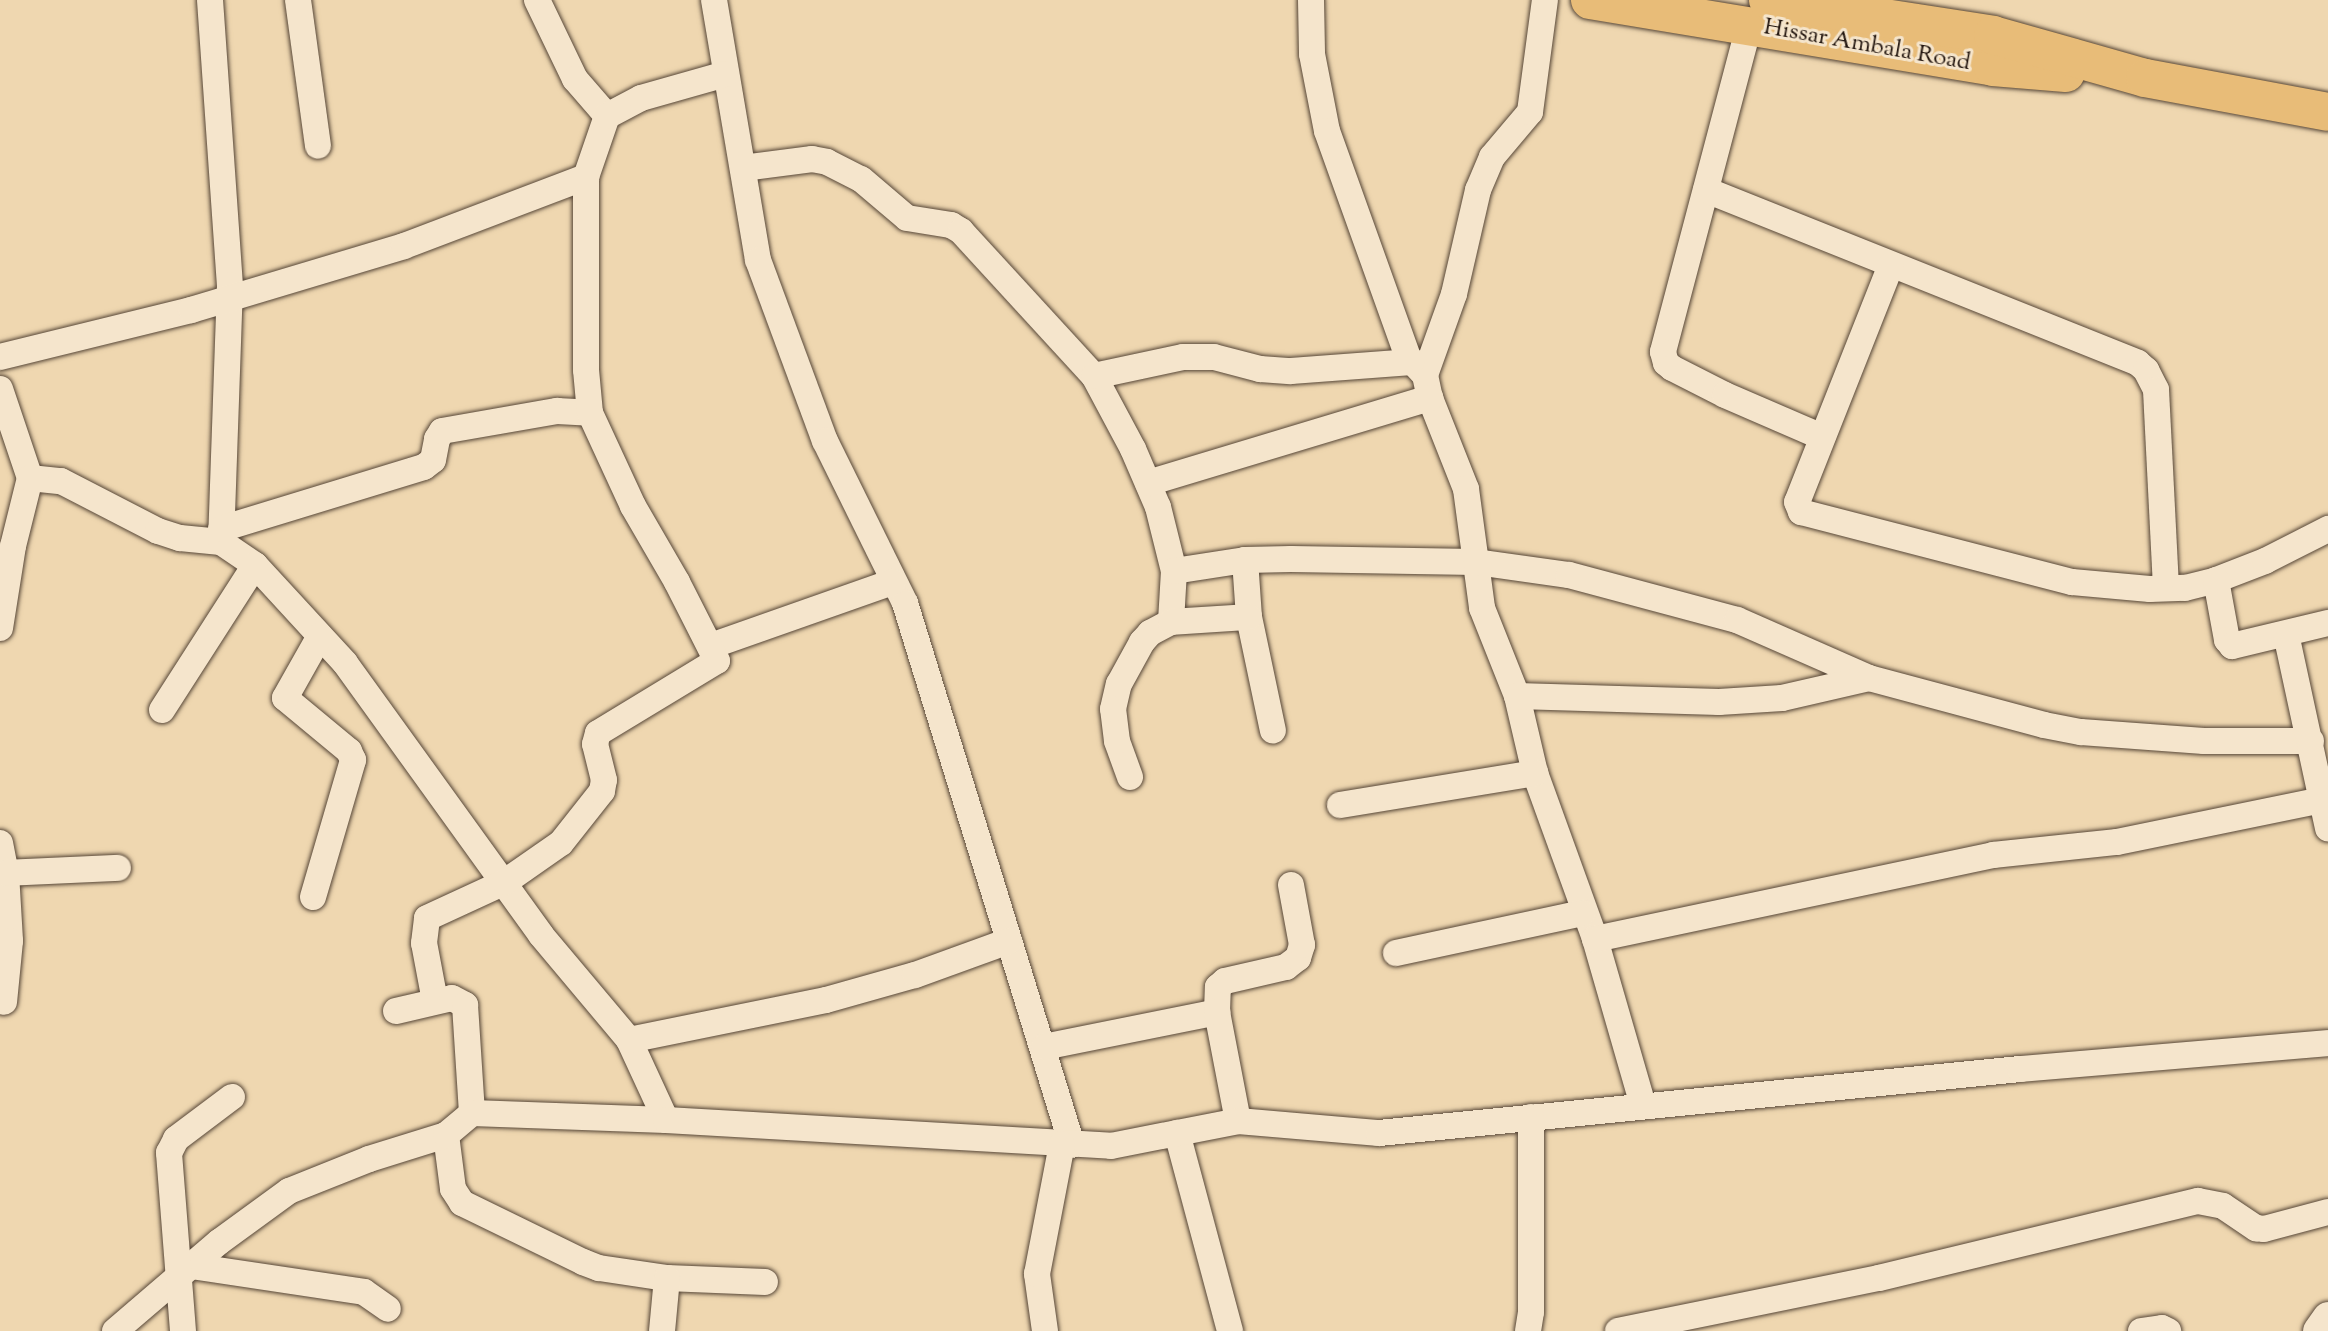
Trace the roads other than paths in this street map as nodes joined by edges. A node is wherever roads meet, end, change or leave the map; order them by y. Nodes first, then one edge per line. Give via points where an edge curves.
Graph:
1 (210, 0) edge
2 (298, 0) edge
3 (537, 0) edge
4 (714, 0) edge
5 (1311, 0) edge
6 (1545, 0) edge
7 (1590, 0) edge
8 (1758, 13) edge
9 (1937, 13) edge
10 (726, 74) junction
11 (2145, 78) junction
12 (2328, 112) edge
13 (607, 116) junction
14 (318, 146) dead end
15 (743, 168) junction
16 (586, 177) junction
17 (1706, 190) junction
18 (1892, 265) junction
19 (230, 296) junction
20 (0, 357) edge
21 (1094, 376) junction
22 (1422, 378) junction
23 (1, 396) edge
24 (590, 413) junction
25 (1822, 437) junction
26 (30, 478) junction
27 (1148, 484) junction
28 (2328, 529) edge
29 (221, 536) junction
30 (1245, 560) junction
31 (1476, 562) junction
32 (255, 565) junction
33 (1174, 571) junction
34 (2216, 580) junction
35 (893, 582) junction
36 (2166, 588) junction
37 (1249, 617) junction
38 (1171, 622) junction
39 (2328, 622) edge
40 (0, 628) edge
41 (2286, 634) junction
42 (320, 636) junction
43 (711, 646) junction
44 (1869, 678) junction
45 (1517, 696) junction
46 (162, 710) dead end
47 (1273, 732) dead end
48 (2311, 741) junction
49 (1535, 773) junction
50 (1129, 777) dead end
51 (1340, 804) dead end
52 (2326, 818) edge
53 (0, 843) edge
54 (118, 869) dead end
55 (6, 873) junction
56 (505, 882) junction
57 (1290, 885) dead end
58 (313, 897) dead end
59 (1583, 913) junction
60 (1595, 939) junction
61 (1009, 940) junction
62 (1396, 953) dead end
63 (435, 1001) junction
64 (5, 1002) dead end
65 (396, 1011) dead end
66 (1217, 1012) junction
67 (629, 1040) junction
68 (2328, 1043) edge
69 (1044, 1047) junction
70 (232, 1097) dead end
71 (1643, 1105) junction
72 (472, 1114) junction
73 (1531, 1117) junction
74 (666, 1120) junction
75 (1238, 1121) junction
76 (1177, 1133) junction
77 (446, 1135) junction
78 (1067, 1144) junction
79 (2328, 1212) edge
80 (186, 1270) junction
81 (667, 1278) junction
82 (765, 1282) dead end
83 (388, 1309) dead end
84 (2328, 1318) edge
85 (115, 1331) edge
86 (183, 1331) edge
87 (662, 1331) edge
88 (1045, 1331) edge
89 (1230, 1331) edge
90 (1528, 1331) edge
91 (1618, 1331) edge
92 (2141, 1331) edge
93 (2168, 1331) edge
94 (2319, 1331) edge

1 - 19 street
2 - 14 street
3 - 13 street via 575,79
4 - 10 street
5 - 22 street via 1312,54 1327,131 1408,357
6 - 22 street via 1530,112 1492,157 1478,190 1454,294
7 - 8 main road, Hissar Ambala Road
8 - 9 main road, Hissar Ambala Road
8 - 11 main road, Hissar Ambala Road via 1993,67
8 - 17 street
9 - 11 main road, Hissar Ambala Road via 1993,35
10 - 13 street via 641,98
10 - 15 street
11 - 12 main road, Hissar Ambala Road
13 - 16 street
15 - 21 street via 812,159 827,162 861,179 907,218 961,230
15 - 35 street via 758,260 825,441
16 - 19 street via 404,246
16 - 24 street
17 - 18 street
17 - 25 street via 1663,352 1666,363 1724,395
18 - 25 street
18 - 36 street via 2138,362 2146,370 2156,390
19 - 20 street via 191,310
19 - 29 street
21 - 22 street via 1183,357 1214,357 1260,369
21 - 27 street
22 - 27 street
22 - 31 street via 1468,498
23 - 26 street
24 - 29 street via 557,411 442,431 433,460 424,467
24 - 43 street via 634,506
25 - 36 street via 1797,502 1801,512 2072,582
26 - 29 street via 61,481 169,534
26 - 40 street
27 - 33 street
28 - 34 street
29 - 32 street
30 - 31 street
30 - 33 street
30 - 37 street
31 - 44 street via 1569,575 1737,620
31 - 45 street via 1482,608
32 - 42 street
32 - 46 street
33 - 38 street
34 - 36 street
34 - 41 street via 2229,643 2236,646
35 - 43 street
35 - 61 street via 905,603
37 - 38 street
37 - 47 street
38 - 50 street via 1142,642 1116,692 1114,725
39 - 41 street
41 - 48 street
42 - 56 street via 345,663
42 - 58 street via 285,698 349,751 353,760
43 - 56 street via 715,665 598,733 595,744 604,780 602,791 561,843
44 - 45 street via 1782,698 1719,702
44 - 48 street via 2081,732 2204,741
45 - 49 street
48 - 52 street
49 - 51 street
49 - 59 street
52 - 60 street via 1993,855
53 - 55 street
54 - 55 street
55 - 64 street via 10,941
56 - 63 street via 427,918 424,943
56 - 67 street via 541,934
57 - 66 street via 1302,945 1298,958 1286,967 1221,982
59 - 60 street
59 - 62 street
60 - 71 street
61 - 67 street via 915,975 826,1000
61 - 69 street
63 - 65 street
63 - 72 street via 458,1000 467,1010
66 - 69 street
66 - 75 street
67 - 74 street
68 - 71 street
69 - 78 street
70 - 80 street via 171,1147 169,1163
71 - 73 street
72 - 74 street
72 - 77 street
73 - 75 street via 1379,1133
73 - 90 street
74 - 78 street
75 - 76 street
76 - 78 street via 1111,1146
76 - 89 street
77 - 80 street via 289,1191
77 - 81 street via 453,1189 462,1203 599,1268
78 - 88 street via 1037,1274
79 - 91 street via 2264,1229 2223,1206 2198,1200 1879,1278
80 - 83 street via 365,1292
80 - 85 street
80 - 86 street
81 - 82 street
81 - 87 street
84 - 94 street
92 - 93 street

